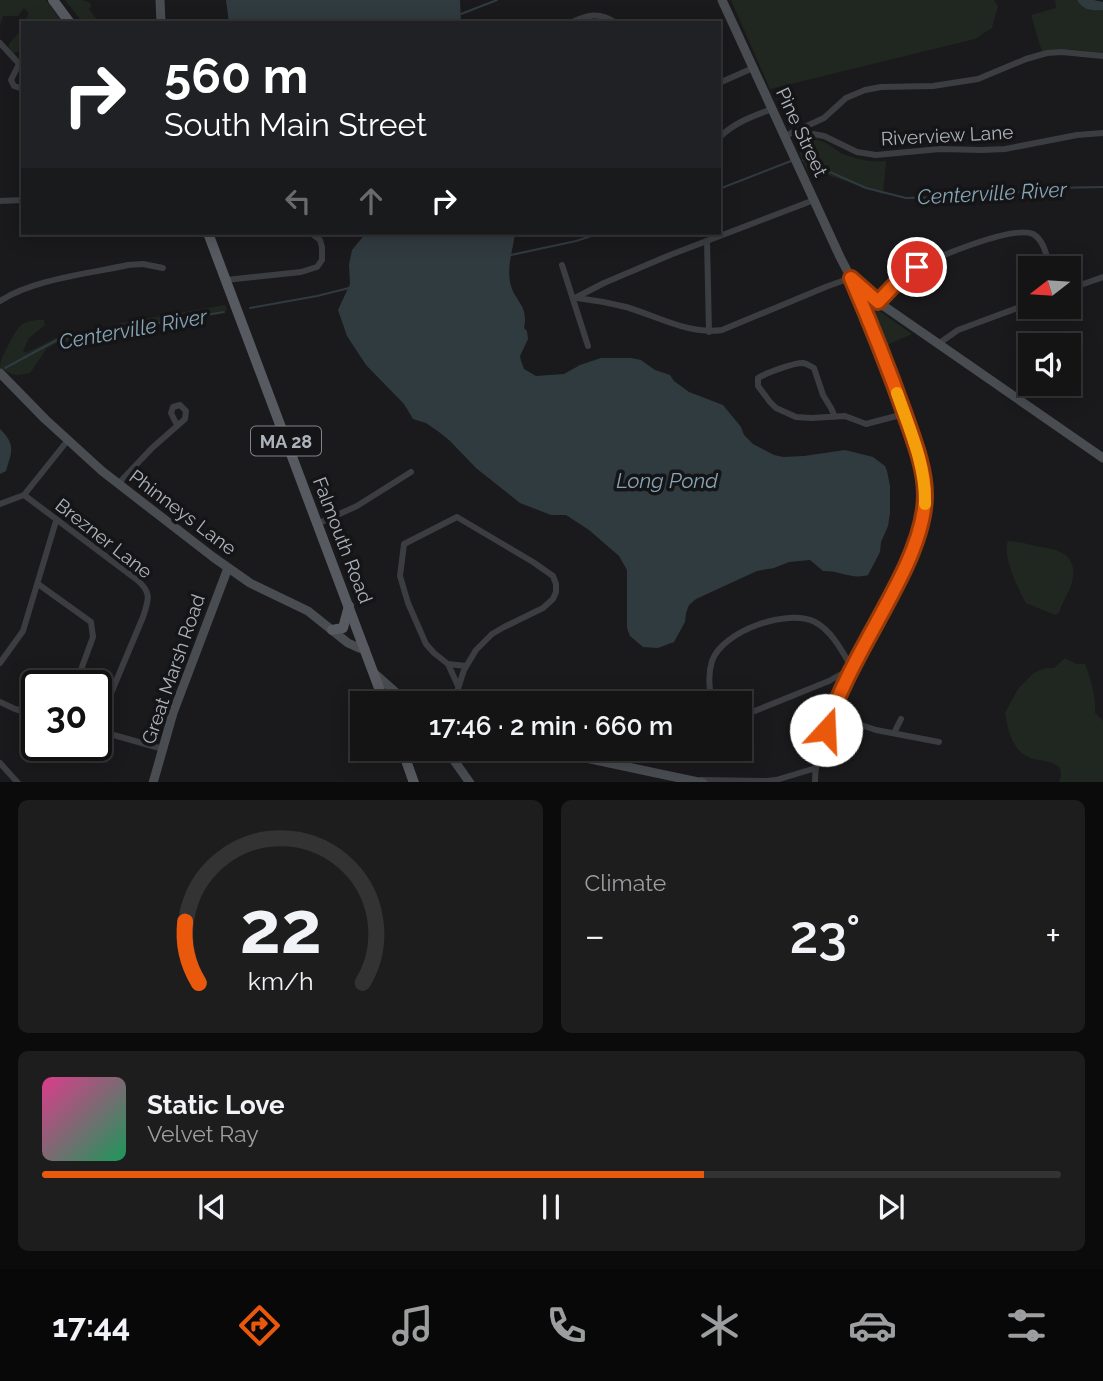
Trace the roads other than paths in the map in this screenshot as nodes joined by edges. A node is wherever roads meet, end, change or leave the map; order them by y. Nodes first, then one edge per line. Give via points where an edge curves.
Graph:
1 (53, 0) edge
2 (160, 0) edge
3 (722, 0) edge
4 (69, 21) edge
5 (161, 21) edge
6 (574, 21) edge
7 (613, 21) edge
8 (0, 43) edge
9 (1103, 56) edge
10 (21, 66) edge
11 (753, 68) junction
12 (721, 82) edge
13 (21, 88) edge
14 (772, 108) junction
15 (797, 131) junction
16 (1103, 133) edge
17 (721, 136) edge
18 (785, 136) junction
19 (21, 200) edge
20 (814, 200) junction
21 (0, 201) edge
22 (209, 235) edge
23 (313, 235) edge
24 (707, 241) junction
25 (1046, 256) edge
26 (562, 265) dead end
27 (163, 268) dead end
28 (1103, 276) edge
29 (851, 278) junction
30 (226, 280) junction
31 (1082, 284) edge
32 (575, 299) junction
33 (0, 301) edge
34 (878, 302) junction
35 (1018, 308) edge
36 (709, 332) junction
37 (938, 344) junction
38 (588, 346) dead end
39 (0, 373) edge
40 (904, 414) junction
41 (835, 417) junction
42 (177, 425) dead end
43 (68, 440) junction
44 (1103, 458) edge
45 (411, 472) dead end
46 (118, 484) junction
47 (24, 495) junction
48 (0, 504) edge
49 (56, 521) junction
50 (317, 524) junction
51 (228, 568) junction
52 (38, 584) junction
53 (349, 605) junction
54 (332, 630) junction
55 (365, 649) junction
56 (0, 663) edge
57 (448, 664) junction
58 (466, 666) junction
59 (852, 667) junction
60 (81, 670) edge
61 (374, 673) junction
62 (458, 686) junction
63 (380, 691) edge
64 (394, 691) edge
65 (457, 691) edge
66 (711, 691) edge
67 (112, 692) edge
68 (0, 702) edge
69 (21, 711) edge
70 (752, 712) edge
71 (831, 715) junction
72 (901, 719) dead end
73 (894, 733) junction
74 (112, 735) edge
75 (939, 742) dead end
76 (163, 749) junction
77 (406, 761) edge
78 (453, 761) edge
79 (601, 761) edge
80 (0, 763) edge
81 (816, 768) junction
82 (687, 779) junction
83 (18, 782) edge
84 (153, 782) edge
85 (414, 782) edge
86 (470, 782) edge
87 (703, 782) edge
88 (815, 782) edge

1 - 4 main road
2 - 5 main road
3 - 11 main road, Pine Street
6 - 7 street via 595,14
8 - 10 street
9 - 15 street via 1047,53 978,79 871,88
10 - 13 street via 11,80
11 - 12 street
11 - 14 main road, Pine Street
14 - 17 street
14 - 18 main road, Pine Street
15 - 16 street, Riverview Lane via 876,155 1005,149
15 - 18 street
18 - 20 main road, Pine Street
19 - 21 street
20 - 24 street
20 - 29 main road, Pine Street
22 - 30 main road, Falmouth Road / MA 28
23 - 30 street via 323,247 317,267
24 - 32 street
24 - 36 street
25 - 34 street via 1034,235 1002,235 917,267
26 - 32 street
27 - 33 street via 128,265 26,287
28 - 31 street
29 - 34 main road
29 - 36 street
29 - 40 street
30 - 50 main road, Falmouth Road / MA 28
32 - 36 street via 601,301
32 - 38 street
34 - 37 main road
35 - 37 street via 962,328
37 - 44 main road
39 - 43 main road, Phinneys Lane
40 - 41 street via 866,424
40 - 59 street via 923,473 922,521 906,566
41 - 41 street via 788,414 764,395 758,379 800,364 811,366
42 - 46 street
43 - 46 main road, Phinneys Lane
43 - 47 street
45 - 50 street via 357,506
46 - 51 main road, Phinneys Lane
47 - 48 street
47 - 49 street, Brezner Lane
49 - 52 street
49 - 67 street, Brezner Lane via 136,579 148,594
50 - 53 main road, Falmouth Road / MA 28
51 - 54 main road, Phinneys Lane via 307,611
51 - 76 main road, Great Marsh Road
52 - 56 street via 23,631
52 - 60 street via 91,622 93,637
53 - 54 main road via 343,628
53 - 55 main road, Falmouth Road / MA 28
54 - 55 main road, Phinneys Lane
55 - 61 main road, Falmouth Road / MA 28
57 - 58 street
57 - 58 street via 426,644 400,576 404,544 457,517 533,562 553,576 556,584 553,599 492,634
57 - 62 street
58 - 62 street
59 - 66 street via 826,629 793,617 770,621 723,644 712,661
59 - 70 street
59 - 71 street
61 - 63 main road, Falmouth Road / MA 28
61 - 64 main road
62 - 65 street
68 - 69 street
71 - 73 street
71 - 81 street
72 - 73 street
73 - 75 street
74 - 76 street
76 - 84 main road, Great Marsh Road
77 - 85 main road
78 - 86 main road
79 - 82 main road
80 - 83 street
81 - 82 street via 767,781
81 - 88 street
82 - 87 main road

